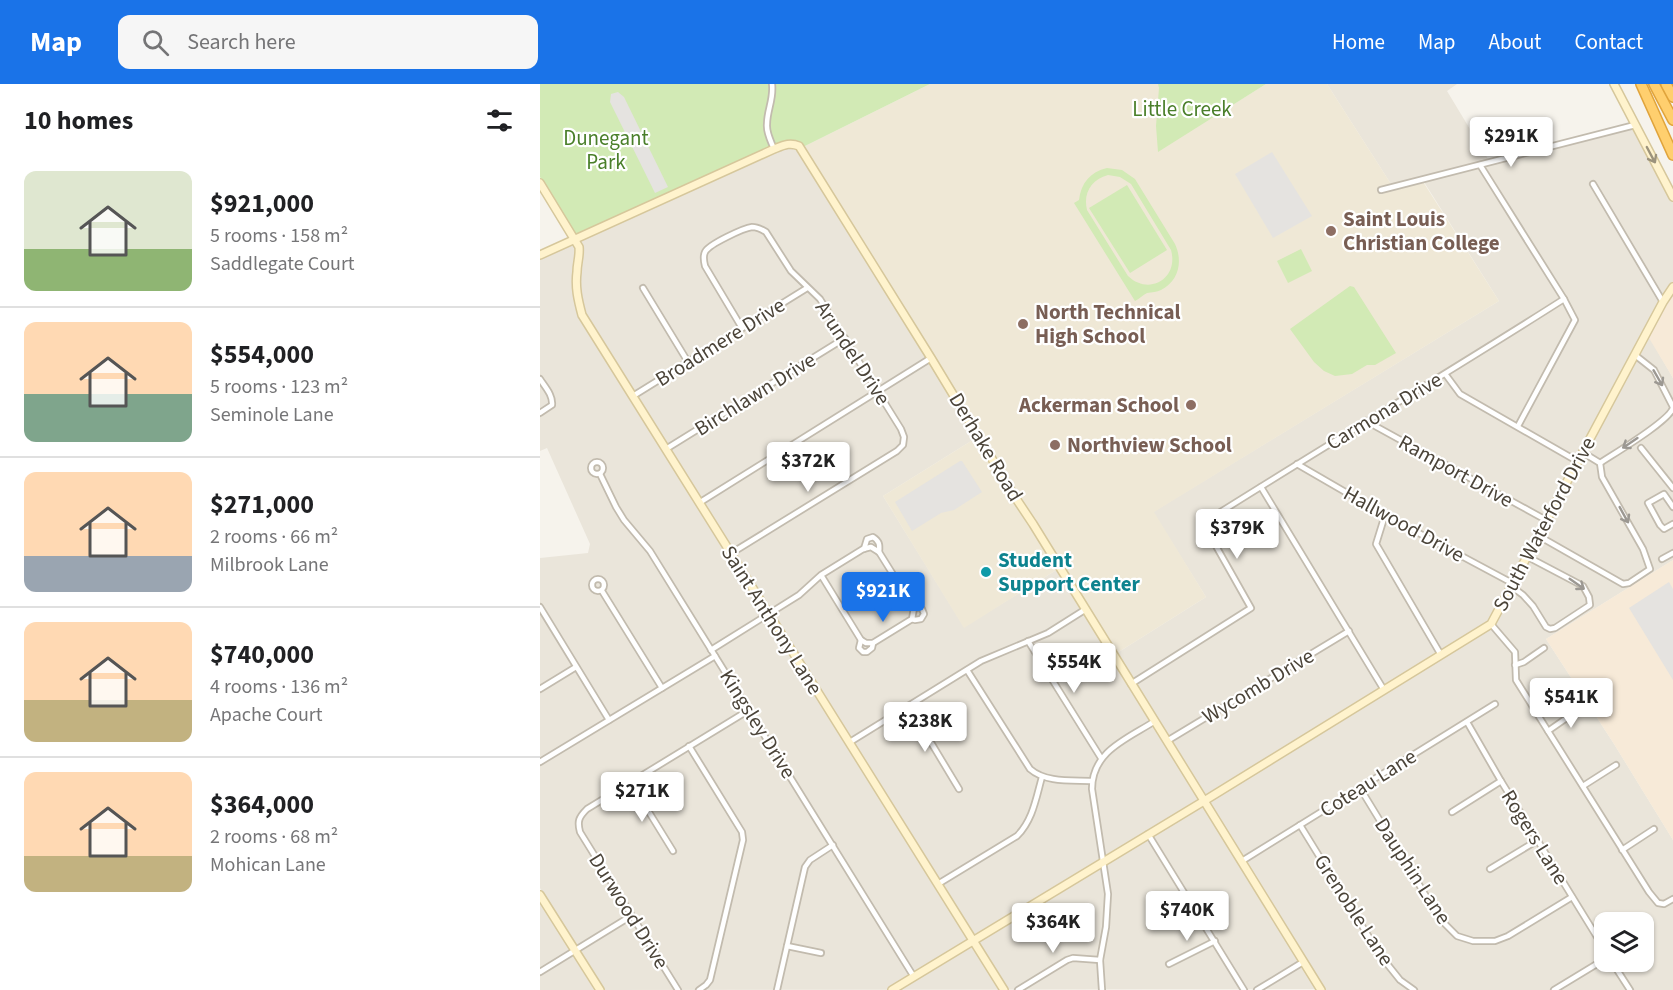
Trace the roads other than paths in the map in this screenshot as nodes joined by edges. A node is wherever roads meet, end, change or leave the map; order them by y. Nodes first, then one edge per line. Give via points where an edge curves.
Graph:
1 (772, 84) edge
2 (1614, 84) edge
3 (1641, 84) edge
4 (1654, 84) edge
5 (1666, 84) edge
6 (1673, 97) edge
7 (1673, 120) edge
8 (1635, 125) junction
9 (774, 148) junction
10 (1673, 154) edge
11 (1480, 165) junction
12 (540, 183) edge
13 (1593, 184) dead end
14 (1382, 190) dead end
15 (1673, 197) edge
16 (574, 240) junction
17 (540, 255) edge
18 (1673, 287) edge
19 (643, 288) dead end
20 (807, 288) junction
21 (1564, 299) junction
22 (1663, 302) junction
23 (742, 328) junction
24 (845, 338) junction
25 (1635, 355) junction
26 (931, 358) junction
27 (688, 362) junction
28 (1446, 375) junction
29 (540, 379) edge
30 (879, 391) junction
31 (633, 396) junction
32 (1673, 407) edge
33 (540, 413) edge
34 (1366, 421) junction
35 (1518, 426) junction
36 (1641, 448) dead end
37 (666, 449) junction
38 (1582, 452) junction
39 (1577, 461) junction
40 (1600, 463) junction
41 (1297, 464) junction
42 (600, 474) dead end
43 (1261, 487) junction
44 (1673, 488) edge
45 (1664, 494) junction
46 (699, 502) junction
47 (1673, 507) edge
48 (1384, 515) junction
49 (1546, 520) junction
50 (1673, 524) edge
51 (1538, 535) junction
52 (867, 548) junction
53 (879, 552) junction
54 (1673, 553) edge
55 (730, 554) junction
56 (1526, 556) junction
57 (1662, 559) dead end
58 (821, 575) junction
59 (1511, 585) junction
60 (602, 591) dead end
61 (540, 607) edge
62 (914, 608) junction
63 (1086, 609) junction
64 (768, 614) junction
65 (912, 619) junction
66 (1491, 624) junction
67 (1349, 631) junction
68 (861, 640) junction
69 (1029, 641) junction
70 (873, 643) junction
71 (1544, 648) dead end
72 (711, 650) junction
73 (1442, 655) junction
74 (715, 656) junction
75 (1515, 665) junction
76 (576, 667) junction
77 (967, 670) junction
78 (1131, 684) junction
79 (662, 687) junction
80 (540, 689) edge
81 (1384, 690) junction
82 (1495, 704) dead end
83 (909, 706) junction
84 (1581, 708) dead end
85 (749, 710) junction
86 (609, 720) junction
87 (1155, 722) junction
88 (1467, 722) junction
89 (1548, 731) junction
90 (1167, 741) junction
91 (850, 742) junction
92 (689, 746) junction
93 (1101, 758) junction
94 (540, 762) edge
95 (1616, 765) dead end
96 (1042, 777) junction
97 (1092, 781) junction
98 (1501, 781) junction
99 (631, 783) junction
100 (1582, 786) junction
101 (1360, 788) junction
102 (959, 789) dead end
103 (1204, 801) junction
104 (1452, 812) dead end
105 (1300, 825) junction
106 (1654, 829) dead end
107 (1148, 834) junction
108 (1538, 840) junction
109 (833, 845) junction
110 (1622, 850) junction
111 (673, 851) dead end
112 (1102, 861) junction
113 (1242, 861) junction
114 (1490, 869) dead end
115 (938, 884) junction
116 (540, 895) edge
117 (1572, 897) junction
118 (1673, 899) edge
119 (632, 916) junction
120 (1594, 932) edge
121 (974, 941) junction
122 (1215, 941) junction
123 (787, 946) junction
124 (575, 951) junction
125 (821, 953) dead end
126 (1100, 960) junction
127 (1303, 962) junction
128 (1168, 964) dead end
129 (1594, 966) edge
130 (540, 972) edge
131 (1618, 972) edge
132 (914, 977) junction
133 (600, 990) edge
134 (678, 990) edge
135 (699, 990) edge
136 (777, 990) edge
137 (892, 990) edge
138 (1004, 990) edge
139 (1018, 990) edge
140 (1102, 990) edge
141 (1244, 990) edge
142 (1257, 990) edge
143 (1321, 990) edge
144 (1414, 990) edge
145 (1554, 990) edge
146 (1630, 990) edge

1 - 9 street via 766,125
2 - 8 street
3 - 10 highway
4 - 7 highway
5 - 6 highway
8 - 11 street
8 -> 15 street
9 - 16 street, Derhake Road
9 - 26 street, Derhake Road via 793,144 805,154
11 - 14 street
11 - 21 street
12 - 16 street
13 - 22 street
16 - 17 street, Derhake Road
16 - 31 street, Saint Anthony Lane via 580,255 576,292 582,315
18 - 22 street, South Waterford Drive
19 - 27 street
20 - 23 street, Broadmere Drive
20 - 23 street, Arundel Drive via 790,271 761,228 746,229 710,246 705,252 705,266
20 - 24 street, Arundel Drive via 820,299
21 - 28 street, Carmona Drive
21 - 35 street via 1575,320
22 - 25 street, South Waterford Drive
23 - 27 street, Broadmere Drive
24 - 30 street, Arundel Drive
24 - 37 street, Birchlawn Drive
25 -> 32 street via 1654,370
25 - 38 street, South Waterford Drive
26 - 30 street
26 - 63 street, Derhake Road
27 - 31 street, Broadmere Drive
28 - 34 street, Carmona Drive
28 - 35 street via 1460,394
29 - 33 street via 552,405
30 - 46 street
30 - 55 street, Arundel Drive via 904,437 897,452
31 - 37 street, Saint Anthony Lane
32 -> 40 street via 1661,421
34 - 41 street, Carmona Drive
34 - 49 street, Ramport Drive
35 - 39 street
36 - 44 street
37 - 46 street, Saint Anthony Lane
38 - 39 street, South Waterford Drive
38 - 40 street
39 - 49 street, South Waterford Drive
40 -> 51 street via 1602,477 1650,569 1623,584
41 - 43 street, Carmona Drive
41 - 48 street, Hallwood Drive
42 - 72 street, Kingsley Drive via 624,520 650,550
43 - 67 street
43 - 78 street, Carmona Drive via 1203,523 1251,608
44 - 45 street
45 - 47 street
45 - 50 street via 1648,503 1664,529
46 - 55 street, Saint Anthony Lane
48 - 59 street, Hallwood Drive
48 - 73 street via 1376,544
49 - 51 street, South Waterford Drive
51 - 56 street, South Waterford Drive
52 - 53 street
52 - 53 street via 867,539 873,537 880,545
52 - 58 street
53 - 62 street
54 - 57 street
55 - 64 street, Saint Anthony Lane
56 - 59 street, South Waterford Drive
56 -> 59 street, Hallwood Drive via 1582,586 1590,605 1550,629
58 - 64 street via 799,595
58 - 68 street
59 - 66 street, South Waterford Drive
60 - 79 street
61 - 76 street
62 - 65 street
62 - 65 street via 919,607 924,614 921,619
63 - 69 street
63 - 78 street, Derhake Road
64 - 72 street
64 - 91 street, Saint Anthony Lane
65 - 70 street
66 - 73 street, South Waterford Drive
66 - 75 street via 1515,652
67 - 81 street
67 - 90 street, Wycomb Drive
68 - 70 street
68 - 70 street via 863,652 872,648
69 - 77 street
69 - 93 street
71 - 75 street
72 - 74 street, Kingsley Drive
73 - 81 street, South Waterford Drive
74 - 79 street
74 - 85 street, Kingsley Drive
75 - 89 street via 1516,680
76 - 80 street
76 - 86 street
77 - 83 street
77 - 96 street via 1024,764
78 - 87 street, Derhake Road
79 - 86 street
81 - 103 street, South Waterford Drive
82 - 88 street, Coteau Lane
83 - 91 street
83 - 102 street
84 - 89 street
85 - 92 street, Durwood Drive
85 - 109 street, Kingsley Drive
86 - 94 street
87 - 90 street, Derhake Road
87 - 93 street
88 - 98 street, Rogers Lane
88 - 101 street, Coteau Lane
89 - 100 street
90 - 103 street, Derhake Road
91 - 115 street, Saint Anthony Lane
92 - 99 street, Durwood Drive
92 - 135 street via 742,832 743,840 710,980
93 - 97 street
95 - 100 street
96 - 97 street
96 - 115 street via 1025,828
97 - 112 street
98 - 104 street
98 - 108 street, Rogers Lane
99 - 111 street
99 - 119 street, Durwood Drive via 587,809 578,824
100 - 110 street
101 - 105 street, Coteau Lane
101 - 117 street, Dauphin Lane via 1440,919 1457,936 1495,941
103 - 107 street, South Waterford Drive
103 - 113 street, Derhake Road
105 - 113 street, Coteau Lane
105 - 144 street, Grenoble Lane via 1380,955 1400,980
106 - 110 street
107 - 112 street, South Waterford Drive
107 - 122 street
108 - 114 street
108 - 117 street, Rogers Lane
109 - 123 street via 805,867
109 - 132 street, Kingsley Drive
110 - 118 street via 1658,903
112 - 121 street, South Waterford Drive
112 - 126 street via 1108,894
113 - 127 street, Derhake Road
115 - 121 street, Saint Anthony Lane
116 - 124 street
117 - 120 street, Rogers Lane
119 - 124 street
119 - 134 street, Durwood Drive
121 - 132 street, South Waterford Drive
121 - 138 street, Saint Anthony Lane
122 - 128 street
122 - 141 street
123 - 125 street
123 - 136 street
124 - 130 street
124 - 133 street
126 - 139 street via 1067,960
126 - 140 street
127 - 142 street
127 - 143 street, Derhake Road
129 - 145 street
131 - 146 street
132 - 137 street, South Waterford Drive

